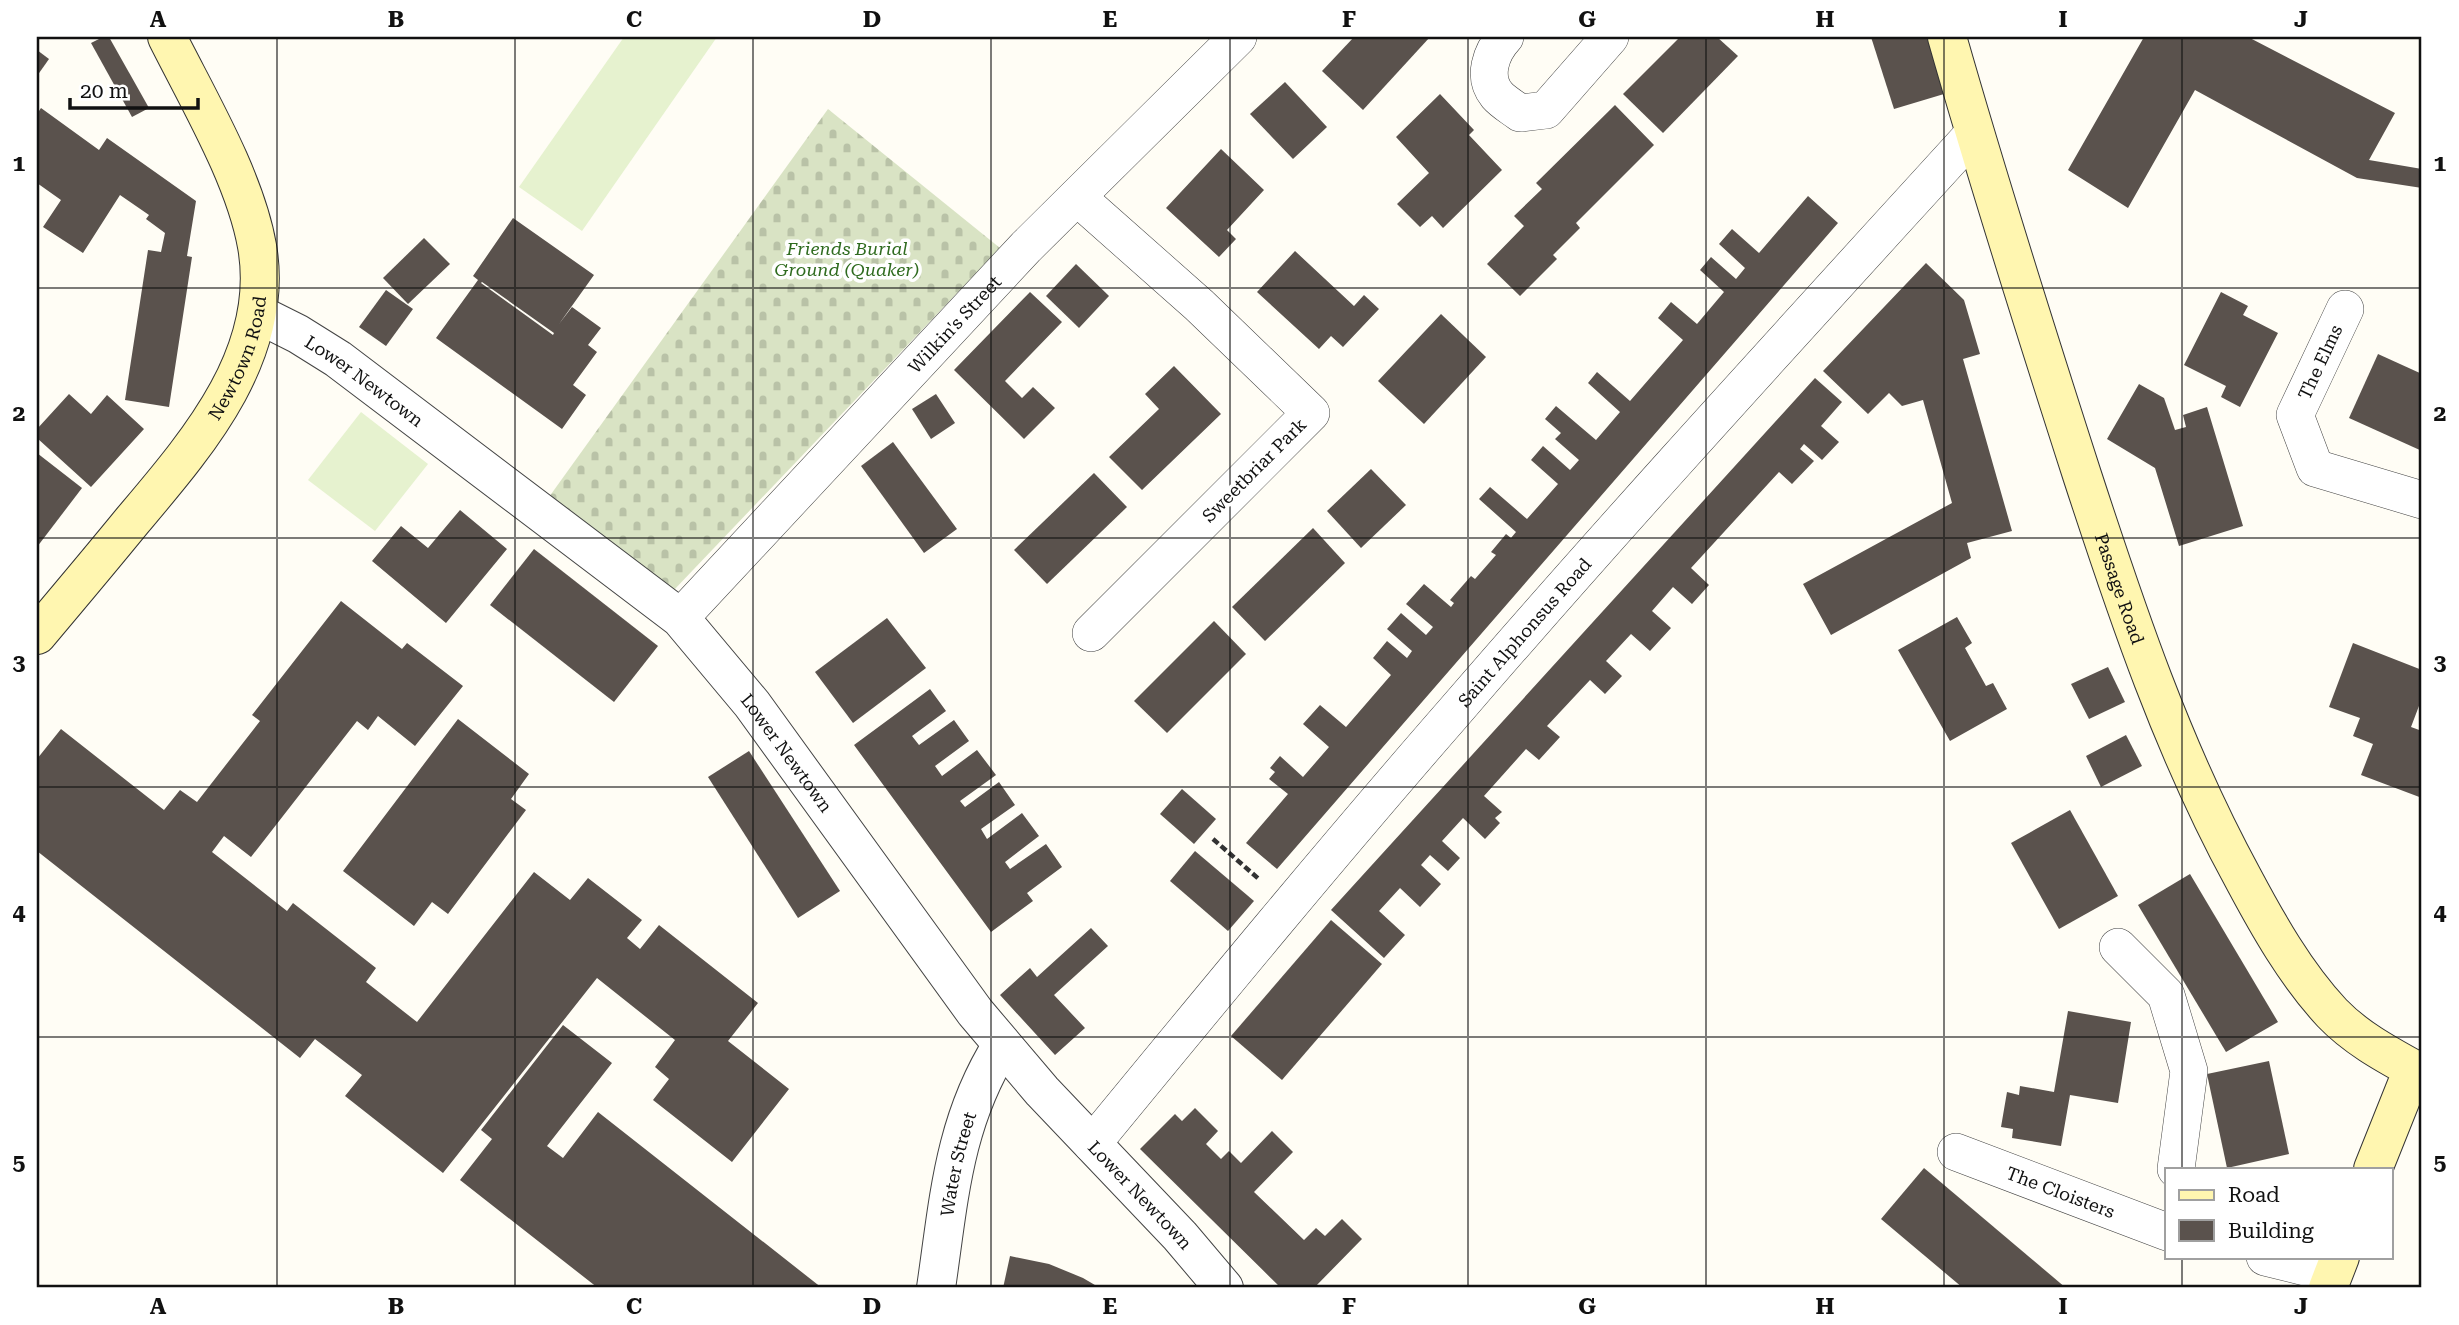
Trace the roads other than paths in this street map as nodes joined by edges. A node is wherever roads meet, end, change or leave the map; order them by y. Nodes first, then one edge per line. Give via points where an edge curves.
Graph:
1 (167, 37) edge
2 (1237, 37) edge
3 (1505, 37) edge
4 (1609, 37) edge
5 (1947, 37) edge
6 (1974, 133) junction
7 (1077, 197) junction
8 (2345, 309) dead end
9 (258, 314) junction
10 (2422, 500) edge
11 (680, 618) junction
12 (1091, 633) dead end
13 (37, 635) edge
14 (2118, 947) dead end
15 (1002, 1045) junction
16 (2418, 1058) edge
17 (1093, 1144) junction
18 (1956, 1152) dead end
19 (2176, 1168) edge
20 (2374, 1168) edge
21 (2165, 1231) edge
22 (2269, 1258) edge
23 (2334, 1273) edge
24 (936, 1288) edge
25 (1224, 1288) edge

1 - 9 main road, Newtown Road via 249,214 261,279
2 - 7 street, Wilkin's Street
3 - 4 street via 1488,68 1495,93 1520,113 1546,110
5 - 6 main road, Passage Road
6 - 16 main road, Passage Road via 2113,572 2194,783 2255,900 2313,991 2334,1015 2384,1053
6 - 17 street, Saint Alphonsus Road via 1583,565 1289,905
7 - 11 street, Wilkin's Street
7 - 12 street, Sweetbriar Park via 1311,413
8 - 10 street, The Elms via 2295,415 2315,468
9 - 11 street, Lower Newtown via 338,359
9 - 13 main road, Newtown Road via 233,380 198,439
11 - 15 street, Lower Newtown via 746,695
14 - 19 street via 2166,995 2189,1071
15 - 17 street, Lower Newtown
15 - 24 street, Water Street via 974,1095 958,1143
16 - 20 main road
17 - 25 street, Lower Newtown
18 - 21 street, The Cloisters
22 - 23 street

